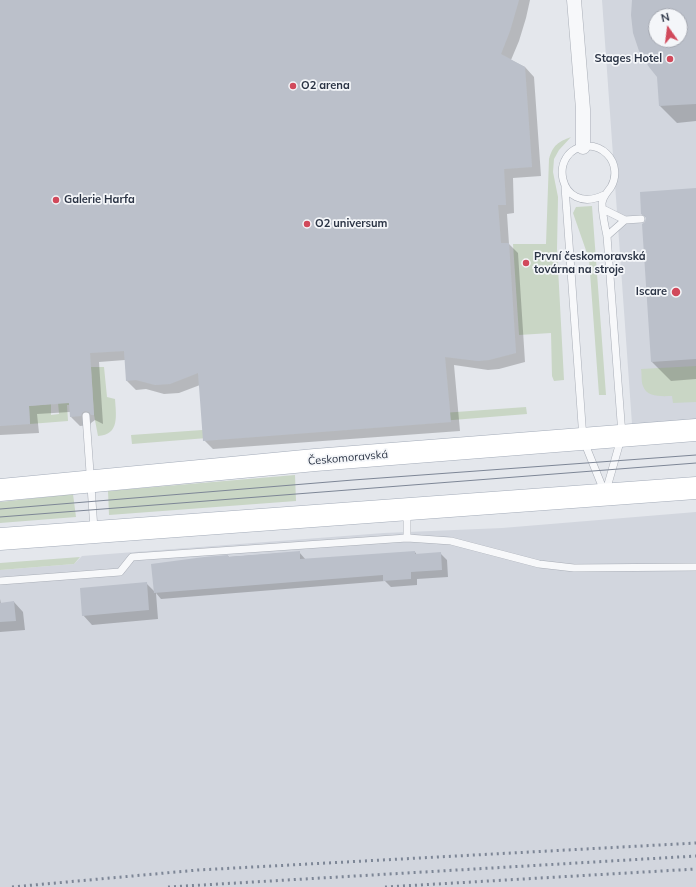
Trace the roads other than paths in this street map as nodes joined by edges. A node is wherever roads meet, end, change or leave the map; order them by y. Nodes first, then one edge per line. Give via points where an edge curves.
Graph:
1 (574, 0) edge
2 (582, 147) junction
3 (565, 187) junction
4 (604, 195) junction
5 (603, 209) junction
6 (641, 219) dead end
7 (625, 220) junction
8 (607, 236) junction
9 (86, 416) dead end
10 (696, 430) edge
11 (622, 435) junction
12 (583, 439) junction
13 (91, 482) junction
14 (696, 488) edge
15 (0, 490) edge
16 (605, 495) junction
17 (407, 510) junction
18 (94, 532) junction
19 (408, 538) junction
20 (0, 539) edge
21 (696, 567) edge
22 (0, 581) edge

1 - 2 street via 583,109
2 - 3 lane via 565,159 561,173
2 - 4 lane via 590,146 604,151 613,162 613,183
3 - 4 lane via 571,194 588,200
3 - 12 lane
4 - 5 lane
5 - 7 lane
5 - 8 lane
6 - 7 lane
7 - 8 lane
8 - 11 lane
9 - 13 lane
10 - 11 main road, Českomoravská
11 - 12 main road, Českomoravská
11 - 16 lane
12 - 13 main road, Českomoravská
12 - 16 lane
13 - 15 main road, Českomoravská
13 - 18 lane
14 - 16 main road
16 - 17 main road
17 - 18 main road
17 - 19 lane
18 - 20 main road
19 - 21 lane via 451,541 539,564 574,568
19 - 22 lane via 132,557 120,572

